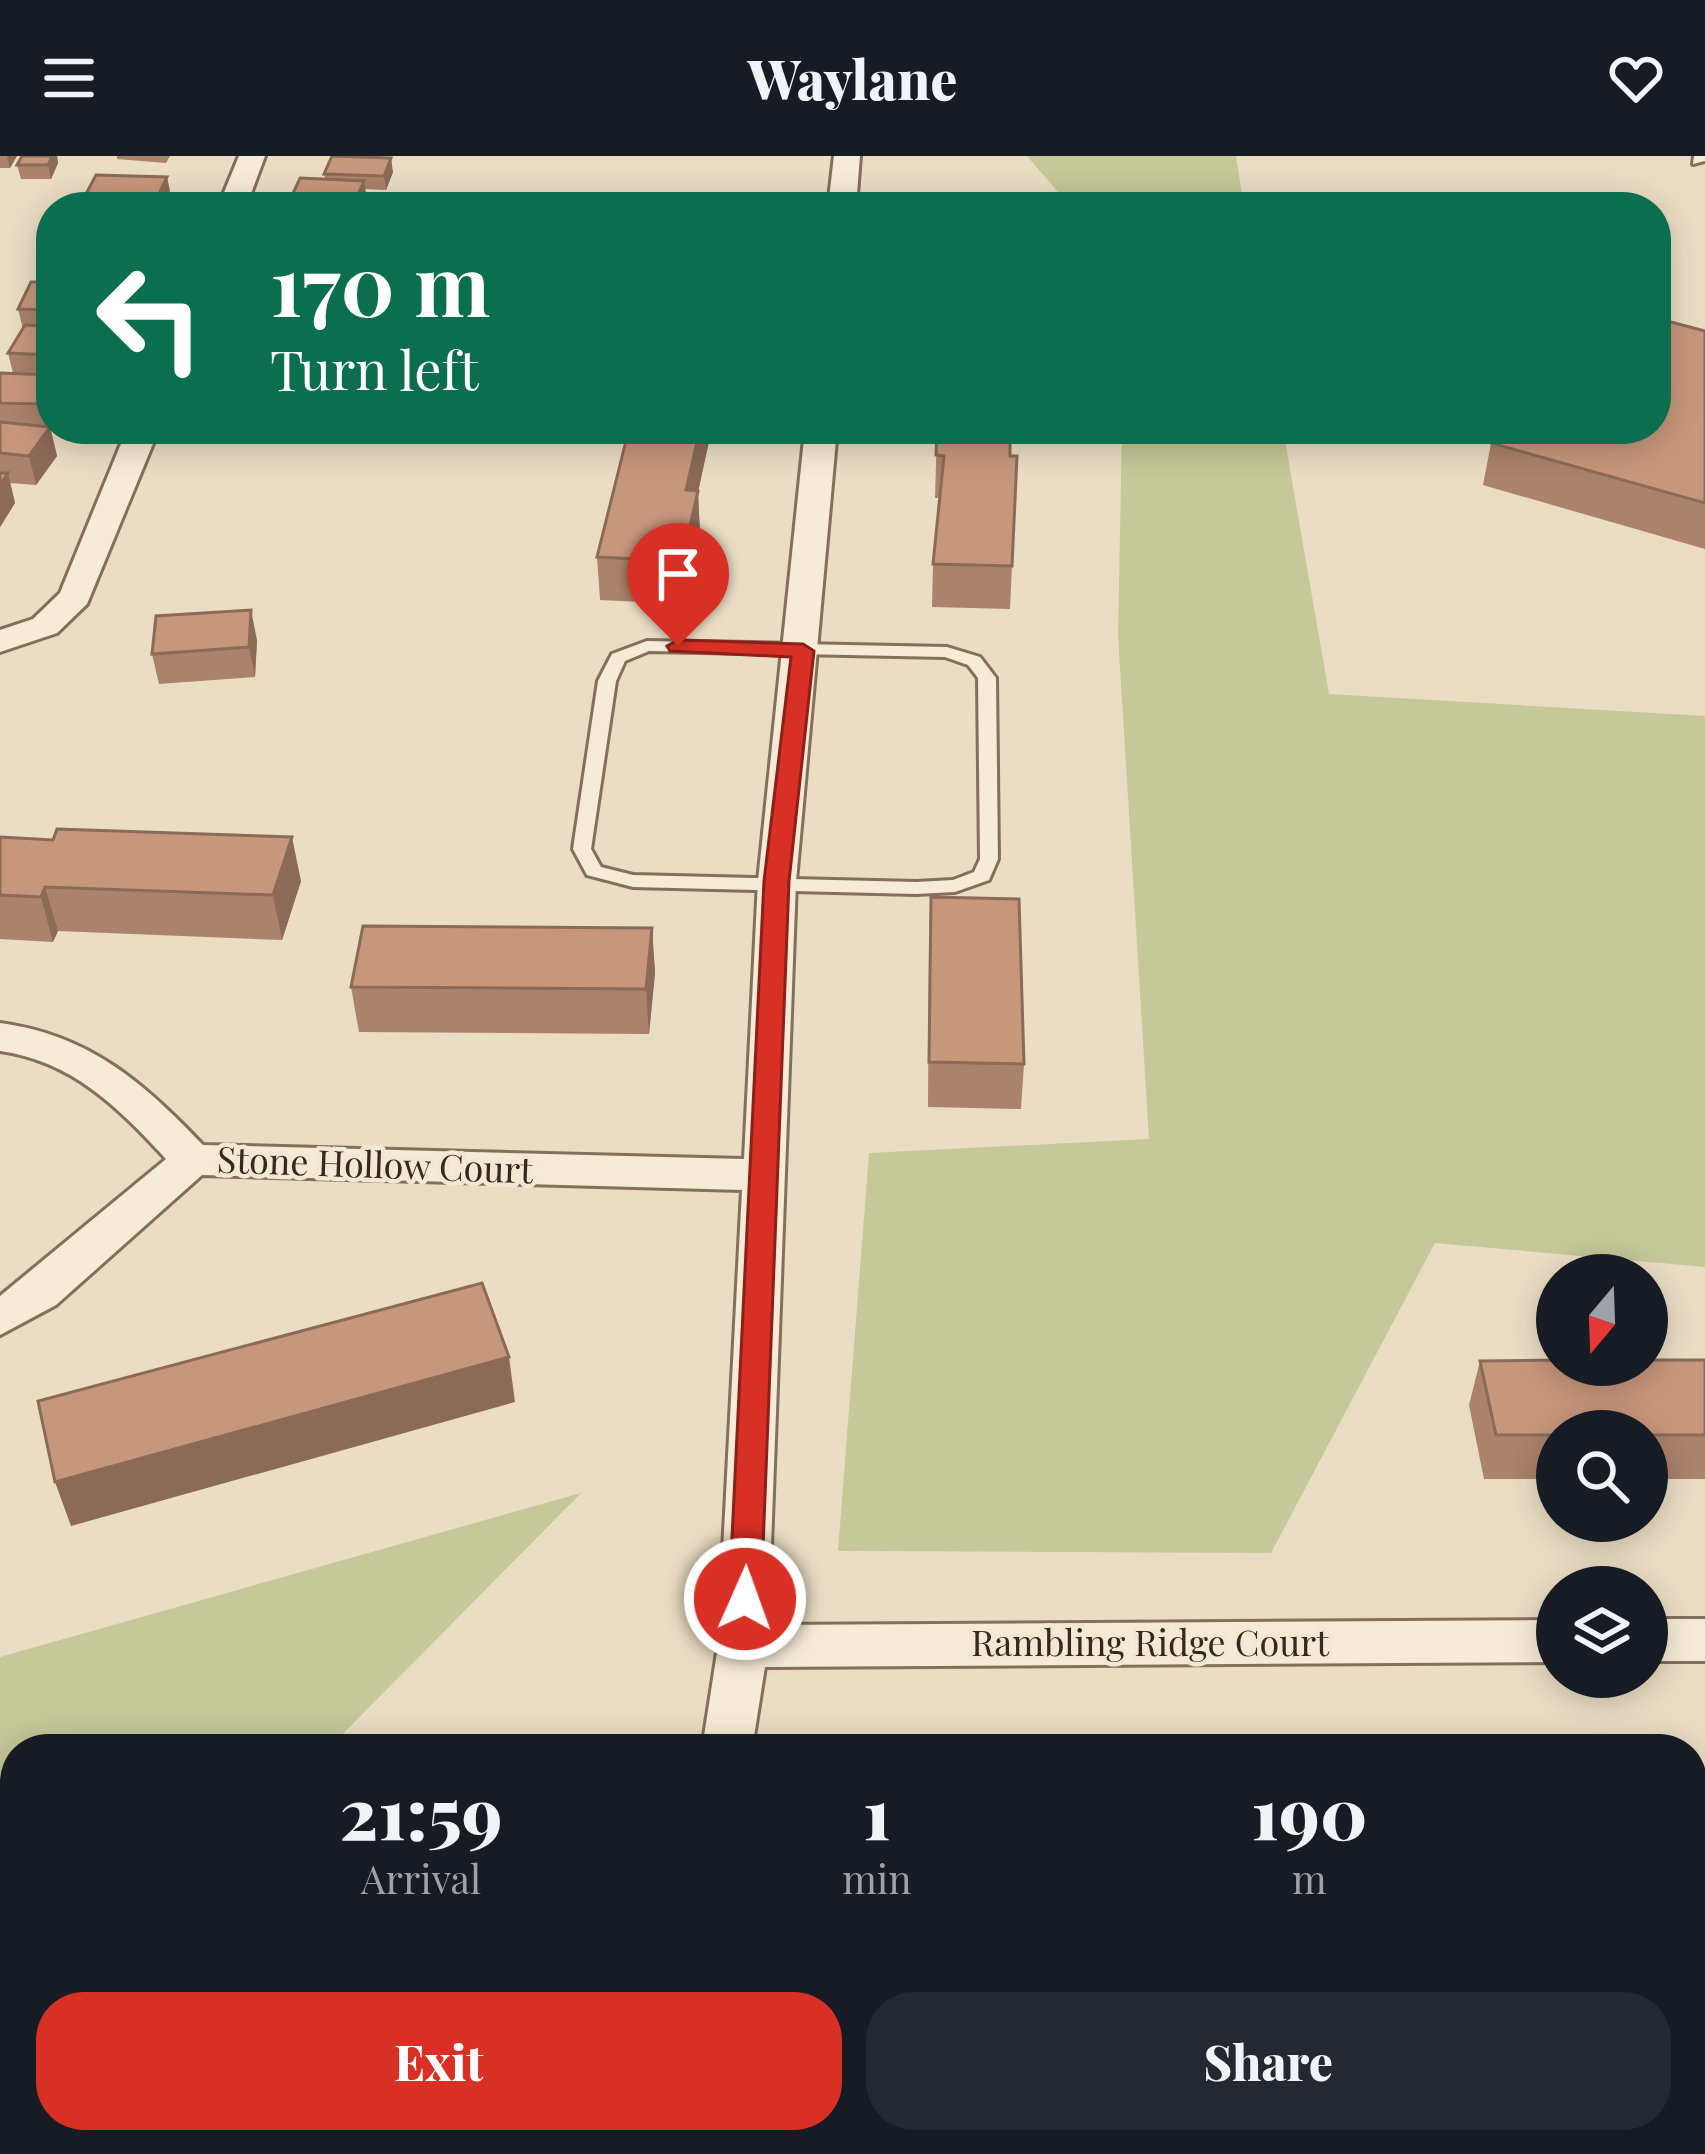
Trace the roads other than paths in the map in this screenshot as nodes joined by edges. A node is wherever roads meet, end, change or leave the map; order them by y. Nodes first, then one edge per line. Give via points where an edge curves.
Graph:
1 (252, 156) edge
2 (847, 156) edge
3 (238, 192) edge
4 (843, 192) edge
5 (137, 444) edge
6 (820, 444) edge
7 (0, 642) edge
8 (803, 651) junction
9 (776, 881) junction
10 (16, 1038) edge
11 (192, 1160) junction
12 (762, 1175) junction
13 (0, 1318) edge
14 (1668, 1640) edge
15 (1705, 1640) edge
16 (1536, 1641) edge
17 (743, 1646) junction
18 (729, 1734) edge

1 - 3 street
2 - 4 street
5 - 7 street via 76,597 45,626
6 - 8 street
8 - 9 street
8 - 9 lane via 647,646 618,658 607,681 582,849 594,871 633,881
8 - 9 lane via 946,652 974,661 987,678 989,859 982,876 956,886
9 - 12 street
10 - 11 street, Stone Hollow Court via 76,1055 118,1082
11 - 12 street, Stone Hollow Court
11 - 13 street via 40,1293
12 - 17 street
14 - 15 street
16 - 17 street, Rambling Ridge Court
17 - 18 street

